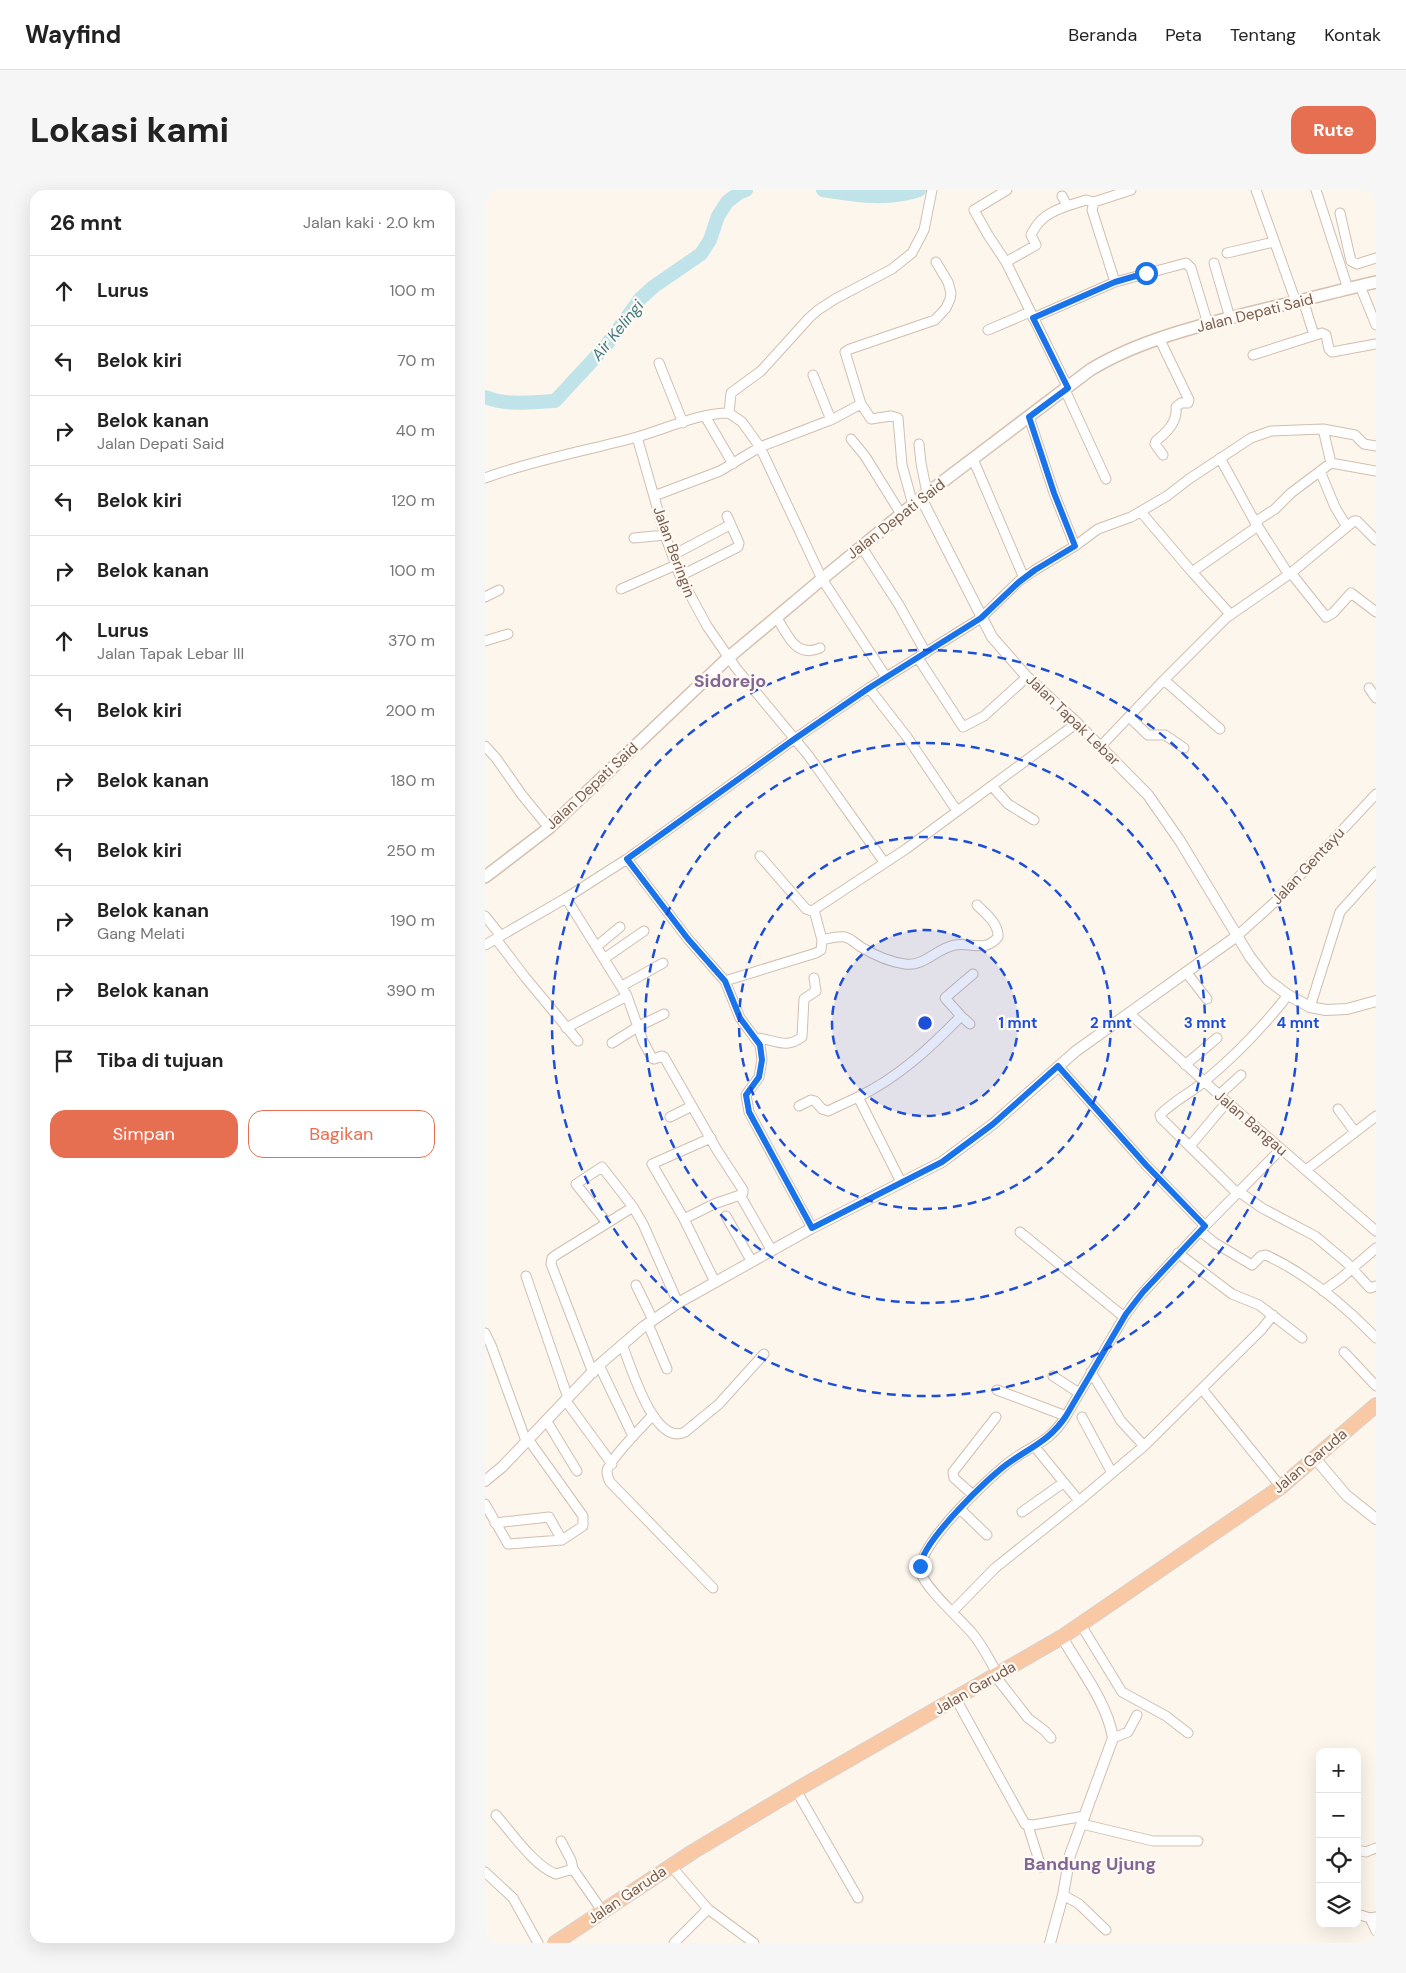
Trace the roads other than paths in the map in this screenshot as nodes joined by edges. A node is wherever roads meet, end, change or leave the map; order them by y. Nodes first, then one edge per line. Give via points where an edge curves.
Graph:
1 (933, 190) edge
2 (1007, 190) edge
3 (1131, 190) edge
4 (1256, 190) edge
5 (1316, 190) edge
6 (1062, 196) dead end
7 (1095, 202) junction
8 (1067, 206) junction
9 (1340, 213) dead end
10 (1275, 242) junction
11 (1227, 253) dead end
12 (1376, 258) edge
13 (936, 262) dead end
14 (1006, 262) junction
15 (1214, 263) dead end
16 (1115, 282) junction
17 (1376, 282) edge
18 (1360, 286) junction
19 (1348, 289) junction
20 (1299, 301) junction
21 (1032, 315) junction
22 (1230, 318) junction
23 (1208, 324) junction
24 (1376, 325) edge
25 (987, 330) dead end
26 (1314, 335) junction
27 (1160, 340) junction
28 (1376, 344) edge
29 (1253, 355) dead end
30 (659, 363) dead end
31 (813, 375) dead end
32 (1067, 389) junction
33 (861, 404) junction
34 (729, 413) junction
35 (705, 416) junction
36 (1029, 417) junction
37 (831, 420) junction
38 (683, 423) junction
39 (1323, 429) junction
40 (637, 437) junction
41 (851, 439) dead end
42 (919, 444) dead end
43 (1376, 446) edge
44 (759, 447) junction
45 (1163, 455) dead end
46 (1220, 458) junction
47 (973, 459) junction
48 (1331, 463) junction
49 (733, 464) junction
50 (1320, 471) junction
51 (1376, 471) edge
52 (485, 478) edge
53 (1106, 479) dead end
54 (654, 496) junction
55 (921, 499) junction
56 (1141, 512) junction
57 (901, 514) junction
58 (727, 516) dead end
59 (1257, 524) junction
60 (726, 527) dead end
61 (1347, 527) junction
62 (1374, 533) edge
63 (665, 535) junction
64 (633, 538) dead end
65 (861, 546) junction
66 (1075, 546) junction
67 (673, 555) junction
68 (676, 565) junction
69 (1192, 572) junction
70 (1290, 574) junction
71 (680, 576) junction
72 (1024, 578) junction
73 (821, 579) junction
74 (621, 589) dead end
75 (499, 590) dead end
76 (485, 597) edge
77 (1376, 612) edge
78 (1231, 615) junction
79 (777, 617) junction
80 (981, 618) junction
81 (508, 634) dead end
82 (485, 641) edge
83 (820, 648) dead end
84 (922, 655) junction
85 (729, 657) junction
86 (886, 677) junction
87 (1027, 677) junction
88 (1164, 680) junction
89 (869, 688) junction
90 (1369, 688) dead end
91 (1376, 698) edge
92 (1129, 717) junction
93 (1077, 723) junction
94 (1220, 730) dead end
95 (794, 739) junction
96 (485, 746) edge
97 (1100, 747) junction
98 (1184, 748) dead end
99 (993, 786) junction
100 (1376, 794) edge
101 (957, 811) junction
102 (1034, 820) dead end
103 (549, 828) junction
104 (760, 856) dead end
105 (627, 859) junction
106 (885, 862) junction
107 (1376, 872) edge
108 (485, 877) edge
109 (566, 898) junction
110 (977, 905) dead end
111 (813, 910) junction
112 (485, 916) edge
113 (619, 928) dead end
114 (644, 932) dead end
115 (1237, 936) junction
116 (499, 937) junction
117 (823, 940) junction
118 (485, 945) edge
119 (597, 946) junction
120 (605, 958) junction
121 (663, 963) dead end
122 (1186, 972) junction
123 (973, 974) dead end
124 (814, 978) dead end
125 (725, 981) junction
126 (622, 986) junction
127 (1288, 995) junction
128 (627, 996) junction
129 (1207, 999) dead end
130 (1376, 1001) edge
131 (1310, 1008) junction
132 (1129, 1013) junction
133 (664, 1014) dead end
134 (961, 1016) junction
135 (970, 1024) dead end
136 (639, 1026) junction
137 (566, 1028) junction
138 (756, 1038) junction
139 (1217, 1038) dead end
140 (578, 1042) dead end
141 (612, 1043) dead end
142 (1185, 1064) junction
143 (1058, 1066) junction
144 (1241, 1075) dead end
145 (1204, 1082) junction
146 (1219, 1095) junction
147 (858, 1097) junction
148 (1227, 1102) junction
149 (692, 1106) junction
150 (799, 1106) dead end
151 (1338, 1109) dead end
152 (1376, 1116) edge
153 (670, 1117) dead end
154 (1355, 1132) junction
155 (711, 1138) junction
156 (1189, 1146) junction
157 (1281, 1148) junction
158 (1306, 1170) junction
159 (901, 1182) junction
160 (1237, 1192) junction
161 (740, 1195) junction
162 (633, 1207) junction
163 (726, 1216) dead end
164 (684, 1219) junction
165 (607, 1223) junction
166 (812, 1228) junction
167 (1202, 1228) junction
168 (1376, 1231) edge
169 (1020, 1232) dead end
170 (1376, 1248) edge
171 (772, 1251) junction
172 (1179, 1253) junction
173 (752, 1262) junction
174 (1352, 1268) junction
175 (526, 1276) dead end
176 (715, 1282) junction
177 (636, 1285) dead end
178 (1376, 1286) edge
179 (1323, 1291) junction
180 (679, 1303) junction
181 (1273, 1315) junction
182 (1124, 1317) junction
183 (650, 1322) junction
184 (485, 1333) edge
185 (1302, 1338) dead end
186 (1376, 1338) edge
187 (622, 1344) junction
188 (488, 1347) edge
189 (1344, 1352) dead end
190 (764, 1354) dead end
191 (596, 1369) junction
192 (667, 1369) dead end
193 (1091, 1372) junction
194 (1053, 1376) dead end
195 (1376, 1386) edge
196 (1201, 1389) junction
197 (997, 1390) dead end
198 (1079, 1393) junction
199 (567, 1399) junction
200 (1376, 1405) edge
201 (652, 1416) junction
202 (1066, 1416) junction
203 (995, 1417) dead end
204 (1081, 1417) dead end
205 (546, 1420) junction
206 (633, 1436) junction
207 (527, 1440) junction
208 (1144, 1446) junction
209 (1035, 1447) junction
210 (1314, 1457) junction
211 (611, 1464) junction
212 (577, 1471) dead end
213 (1112, 1473) junction
214 (485, 1482) edge
215 (1063, 1483) junction
216 (1281, 1487) junction
217 (973, 1495) junction
218 (1079, 1501) junction
219 (485, 1504) edge
220 (960, 1509) junction
221 (1022, 1512) dead end
222 (1376, 1519) edge
223 (495, 1523) junction
224 (987, 1535) dead end
225 (561, 1540) junction
226 (713, 1588) dead end
227 (952, 1612) junction
228 (1081, 1624) junction
229 (1062, 1637) junction
230 (997, 1676) junction
231 (957, 1699) junction
232 (1137, 1715) dead end
233 (1188, 1733) dead end
234 (1051, 1738) dead end
235 (1113, 1738) junction
236 (796, 1790) junction
237 (496, 1815) dead end
238 (1084, 1820) junction
239 (1028, 1826) junction
240 (561, 1841) dead end
241 (1198, 1841) dead end
242 (1376, 1848) edge
243 (1361, 1851) edge
244 (671, 1866) junction
245 (1041, 1867) dead end
246 (573, 1869) junction
247 (485, 1872) edge
248 (1063, 1895) junction
249 (858, 1898) dead end
250 (708, 1909) junction
251 (603, 1912) junction
252 (1373, 1917) edge
253 (1106, 1930) dead end
254 (1376, 1931) edge
255 (751, 1942) edge
256 (538, 1943) edge
257 (555, 1943) edge
258 (674, 1943) edge
259 (1049, 1943) edge

1 - 34 street via 924,230 912,253 892,269 809,318 761,371 731,393
2 - 14 street via 974,210
3 - 7 street
4 - 10 street
5 - 19 street
6 - 8 street
7 - 8 street via 1086,200
7 - 16 street via 1092,210
8 - 14 street via 1041,219 1031,234 1036,245
9 - 12 street via 1351,261 1357,264
10 - 11 street
10 - 20 street
13 - 33 street via 951,293 946,308 935,320 845,352
14 - 21 street
15 - 22 street
16 - 21 street
16 - 23 street via 1172,265 1189,264
17 - 18 main road, Jalan Depati Said
18 - 19 main road, Jalan Depati Said
18 - 24 street
19 - 20 main road, Jalan Depati Said
20 - 22 main road, Jalan Depati Said
20 - 26 street
21 - 25 street
21 - 32 street
22 - 23 main road, Jalan Depati Said
23 - 27 main road, Jalan Depati Said
26 - 28 street via 1325,334 1332,352
26 - 29 street
27 - 32 main road, Jalan Depati Said via 1109,359
27 - 45 street via 1189,400 1176,407 1176,415 1166,433 1156,441
30 - 38 street
31 - 37 street
32 - 36 main road, Jalan Depati Said
32 - 53 street
33 - 37 street
33 - 55 street via 871,419 898,418 902,465
34 - 35 street
34 - 44 street via 742,422
35 - 38 street
35 - 49 street
36 - 47 main road, Jalan Depati Said
36 - 66 street
37 - 44 street
38 - 40 street
39 - 43 street via 1355,435 1364,444
39 - 46 street via 1271,431 1251,438
39 - 48 street
40 - 52 street
40 - 54 street, Jalan Beringin
41 - 57 street
42 - 55 street
44 - 49 street
44 - 73 street
46 - 56 street
46 - 59 street
47 - 55 main road, Jalan Depati Said
47 - 72 street
48 - 50 street
48 - 51 street
49 - 54 street
50 - 59 street
50 - 61 street
54 - 63 street, Jalan Beringin
55 - 57 main road, Jalan Depati Said
55 - 80 street, Jalan Tapak Lebar
56 - 66 street via 1098,529
56 - 69 street
57 - 65 main road, Jalan Depati Said
58 - 71 street via 738,547
59 - 69 street
59 - 70 street
60 - 67 street
61 - 62 street via 1356,520
61 - 70 street
63 - 64 street
63 - 67 street, Jalan Beringin
65 - 73 main road, Jalan Depati Said
65 - 84 street via 899,605
66 - 72 street
67 - 68 street, Jalan Beringin
68 - 71 street, Jalan Beringin
68 - 74 street
69 - 78 street
70 - 77 street via 1326,617 1351,593
70 - 78 street
71 - 85 street, Jalan Beringin via 707,626
72 - 80 street
73 - 79 main road, Jalan Depati Said
73 - 86 street
75 - 76 street
78 - 88 street
79 - 83 street via 796,646 806,652
79 - 85 main road, Jalan Depati Said
80 - 84 street
80 - 87 street, Jalan Tapak Lebar via 991,637
81 - 82 street
84 - 86 street
84 - 87 street via 963,727 984,716
85 - 95 street, Jalan Beringin
85 - 103 main road, Jalan Depati Said
86 - 89 street
87 - 93 street, Jalan Tapak Lebar
88 - 92 street
88 - 94 street
89 - 95 street
89 - 101 street
90 - 91 street
92 - 97 street
92 - 98 street via 1148,735 1165,735
93 - 97 street, Jalan Tapak Lebar
93 - 99 street
95 - 105 street
95 - 106 street, Jalan Beringin
96 - 103 street
97 - 115 street, Jalan Tapak Lebar via 1157,806
99 - 101 street
99 - 102 street via 1008,804
100 - 115 street, Jalan Gentayu via 1277,900
101 - 106 street
103 - 108 main road, Jalan Depati Said
104 - 111 street via 806,909
105 - 109 street
105 - 125 street via 688,939
106 - 111 street
107 - 131 street via 1340,912
109 - 116 street
109 - 119 street
110 - 117 street via 998,930 994,942 985,946 949,946 914,964 873,954 850,938
111 - 117 street
112 - 116 street
113 - 119 street
114 - 120 street
115 - 122 street
115 - 127 street, Jalan Tapak Lebar via 1265,976
116 - 118 street
116 - 137 street via 525,977
117 - 125 street via 821,950 816,953
119 - 120 street
120 - 126 street
121 - 126 street
122 - 129 street
122 - 132 street
123 - 134 street via 945,998
124 - 138 street via 816,991 804,999 802,1037 786,1044
125 - 138 street via 740,1018
126 - 128 street
127 - 131 street, Jalan Tapak Lebar
127 - 145 street via 1263,1026
128 - 136 street
128 - 137 street
130 - 131 street via 1347,1009
132 - 142 street, Jalan Bangau
132 - 143 street
133 - 136 street
134 - 135 street
134 - 147 street via 909,1066
136 - 141 street
136 - 149 street via 652,1058 664,1057
137 - 140 street
138 - 166 street via 761,1067 758,1081 746,1095 749,1112
139 - 142 street
142 - 145 street, Jalan Bangau
143 - 159 street via 993,1124 942,1162
143 - 167 street
144 - 146 street
145 - 146 street, Jalan Bangau
145 - 156 street via 1160,1115
146 - 148 street, Jalan Bangau
147 - 150 street via 828,1111 811,1100
147 - 159 street
148 - 156 street
148 - 157 street, Jalan Bangau
149 - 153 street
149 - 155 street
151 - 154 street
152 - 154 street
154 - 158 street
155 - 161 street via 742,1187
155 - 164 street via 652,1164
156 - 160 street
157 - 158 street, Jalan Bangau
157 - 160 street
158 - 168 street, Jalan Bangau
159 - 166 street
160 - 167 street
160 - 174 street via 1315,1236
161 - 164 street
161 - 171 street
162 - 165 street
162 - 165 street via 605,1168 599,1168 576,1184
162 - 180 street
163 - 173 street
164 - 176 street
165 - 191 street via 552,1258 551,1264
166 - 171 street
167 - 172 street
167 - 179 street via 1215,1244 1252,1265 1263,1255 1270,1257
169 - 182 street
170 - 174 street
171 - 173 street
172 - 181 street via 1233,1294 1254,1302
172 - 182 street
173 - 176 street
174 - 178 street via 1370,1288
174 - 179 street
175 - 199 street
176 - 180 street
177 - 183 street
179 - 186 street
180 - 183 street
181 - 185 street
181 - 196 street
182 - 193 street
183 - 187 street
183 - 192 street
184 - 188 street
187 - 191 street
187 - 201 street
188 - 207 street
189 - 195 street
190 - 201 street via 719,1404 685,1432 675,1434
191 - 199 street
191 - 206 street
193 - 198 street
193 - 208 street via 1121,1421
194 - 198 street
196 - 208 street
196 - 216 street
197 - 202 street
198 - 202 street
199 - 205 street
199 - 211 street
200 - 210 highway, Jalan Garuda
201 - 206 street
202 - 209 street via 1055,1431
203 - 217 street via 953,1472 954,1478
204 - 213 street
205 - 207 street
205 - 212 street
206 - 211 street
207 - 214 street
207 - 225 street via 585,1520 580,1529
208 - 213 street
209 - 215 street
209 - 217 street via 1011,1461
210 - 216 highway, Jalan Garuda
210 - 222 street via 1346,1495
211 - 226 street via 607,1473 610,1482
213 - 218 street
215 - 218 street
215 - 221 street
216 - 228 highway, Jalan Garuda
217 - 220 street
218 - 227 street via 995,1568
219 - 223 street
220 - 224 street
220 - 227 street via 924,1554 920,1566 922,1576
223 - 225 street via 508,1544
223 - 225 street via 549,1517
227 - 230 street via 972,1633
228 - 229 highway, Jalan Garuda
228 - 233 street via 1121,1692 1166,1716
229 - 230 highway, Jalan Garuda
229 - 235 street via 1102,1706
230 - 231 highway, Jalan Garuda
230 - 234 street via 1028,1718
231 - 236 highway, Jalan Garuda
231 - 239 street
232 - 235 street via 1128,1732
235 - 238 street
236 - 244 highway, Jalan Garuda
236 - 249 street
237 - 246 street via 533,1857 549,1870 556,1874
238 - 239 street
238 - 241 street via 1153,1841
238 - 248 street via 1070,1855
239 - 245 street
240 - 246 street
242 - 243 street
244 - 250 street
244 - 251 highway, Jalan Garuda
246 - 251 street
247 - 256 street via 513,1898
248 - 253 street via 1079,1904
248 - 259 street
250 - 255 street
250 - 258 street
251 - 257 highway, Jalan Garuda
252 - 254 street

